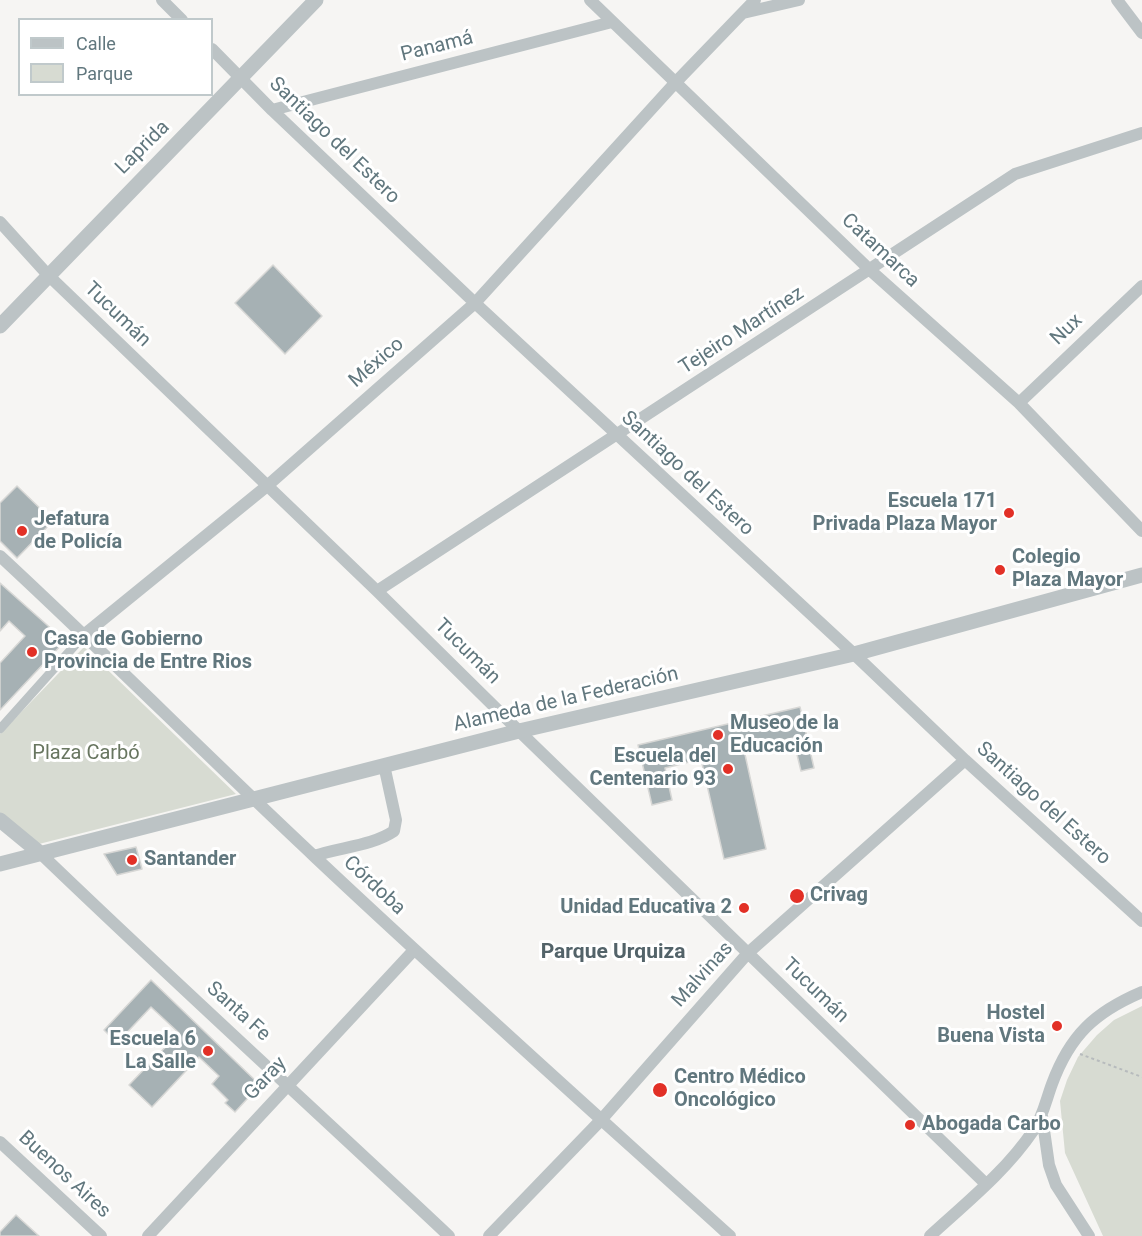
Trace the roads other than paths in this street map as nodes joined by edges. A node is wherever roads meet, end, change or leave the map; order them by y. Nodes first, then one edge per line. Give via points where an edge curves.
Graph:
1 (162, 0) edge
2 (316, 0) edge
3 (590, 0) edge
4 (755, 0) edge
5 (799, 0) edge
6 (1117, 0) edge
7 (743, 13) junction
8 (180, 18) edge
9 (612, 22) junction
10 (1142, 33) edge
11 (213, 50) edge
12 (242, 79) junction
13 (675, 83) junction
14 (272, 110) junction
15 (1142, 133) edge
16 (0, 222) edge
17 (870, 270) junction
18 (48, 275) junction
19 (1142, 286) edge
20 (475, 303) junction
21 (0, 326) edge
22 (1019, 403) junction
23 (617, 436) junction
24 (267, 486) junction
25 (1142, 531) edge
26 (0, 556) edge
27 (1142, 575) edge
28 (377, 591) junction
29 (85, 634) junction
30 (854, 654) junction
31 (0, 729) edge
32 (519, 731) junction
33 (965, 760) junction
34 (384, 765) junction
35 (254, 800) junction
36 (0, 820) edge
37 (40, 853) junction
38 (314, 856) junction
39 (0, 864) edge
40 (1142, 921) edge
41 (414, 950) junction
42 (748, 953) junction
43 (1142, 992) edge
44 (287, 1084) junction
45 (1042, 1116) junction
46 (602, 1120) junction
47 (0, 1142) edge
48 (986, 1184) junction
49 (101, 1236) edge
50 (148, 1236) edge
51 (449, 1236) edge
52 (489, 1236) edge
53 (730, 1236) edge
54 (930, 1236) edge
55 (1089, 1236) edge

1 - 8 street
2 - 12 street, Laprida
3 - 9 street, Catamarca
4 - 7 street, México
5 - 7 street
6 - 10 street
7 - 13 street, México
9 - 13 street, Catamarca
9 - 14 street, Panamá
11 - 12 street, Santiago del Estero
12 - 14 street, Santiago del Estero
12 - 18 street, Laprida
13 - 17 street, Catamarca
13 - 20 street, México
14 - 20 street, Santiago del Estero
15 - 17 street, Tejeiro Martínez via 1015,174
16 - 18 street, Tucumán
17 - 22 street, Catamarca
17 - 23 street, Tejeiro Martínez
18 - 21 street, Laprida
18 - 24 street, Tucumán
19 - 22 street, Nux
20 - 23 street, Santiago del Estero
20 - 24 street, México
22 - 25 street, Catamarca
23 - 28 street, Tejeiro Martínez
23 - 30 street, Santiago del Estero
24 - 28 street, Tucumán
24 - 29 street, México
26 - 29 street, Córdoba
27 - 30 street, Alameda de la Federación
28 - 32 street, Tucumán
29 - 31 street, México
29 - 35 street, Córdoba
30 - 32 street, Alameda de la Federación
30 - 33 street, Santiago del Estero
32 - 34 street, Alameda de la Federación
32 - 42 street, Tucumán
33 - 40 street, Santiago del Estero
33 - 42 street, Malvinas
34 - 35 street, Alameda de la Federación
34 - 38 street via 396,820 394,831 383,838
35 - 37 street, Alameda de la Federación
35 - 38 street, Córdoba
36 - 37 street, Santa Fe
37 - 39 street, Alameda de la Federación
37 - 44 street, Santa Fe
38 - 41 street, Córdoba
41 - 44 street, Garay
41 - 46 street, Córdoba
42 - 46 street, Malvinas
42 - 48 street, Tucumán
43 - 45 street via 1104,1011 1084,1027 1068,1050
44 - 50 street, Garay
44 - 51 street, Santa Fe
45 - 48 street via 1016,1153
45 - 55 street via 1056,1185
46 - 52 street, Malvinas
46 - 53 street, Córdoba
47 - 49 street, Buenos Aires
48 - 54 street

